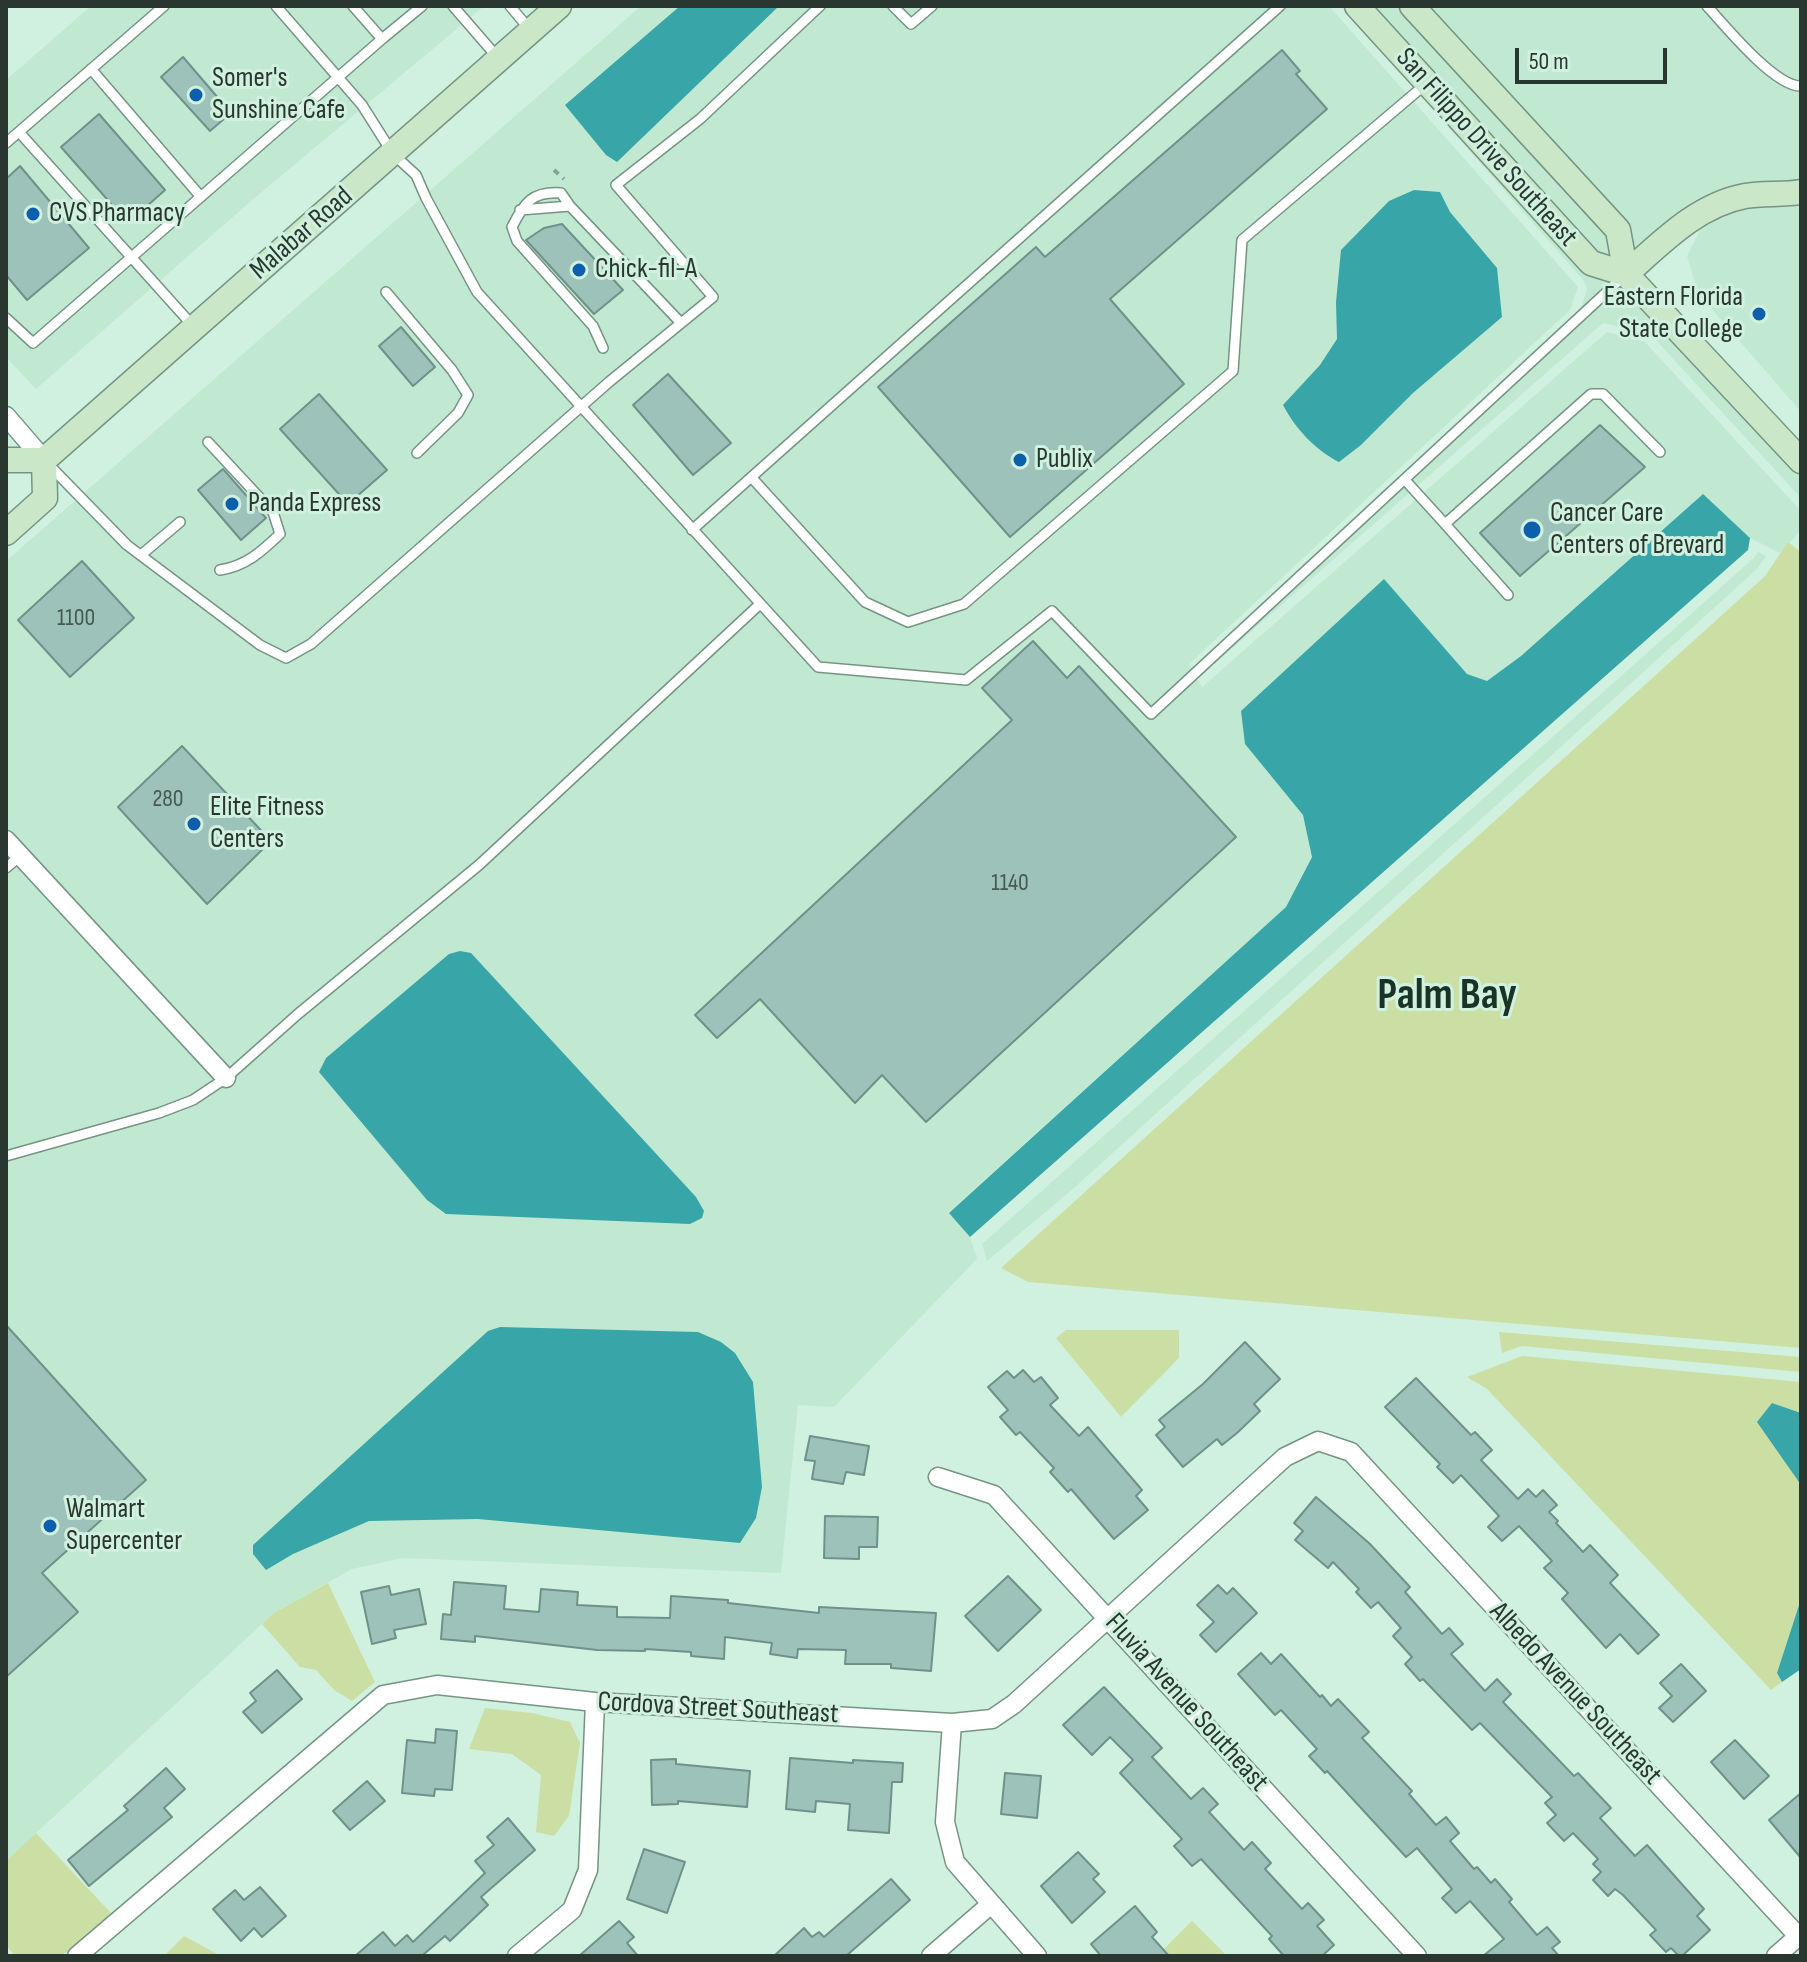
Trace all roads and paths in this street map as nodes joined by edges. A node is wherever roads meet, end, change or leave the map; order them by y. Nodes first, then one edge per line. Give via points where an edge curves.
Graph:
1 (164, 6) edge
2 (276, 6) edge
3 (353, 6) edge
4 (422, 6) edge
5 (453, 6) edge
6 (510, 6) edge
7 (559, 6) edge
8 (820, 6) edge
9 (893, 6) edge
10 (932, 6) edge
11 (1280, 6) edge
12 (1357, 6) edge
13 (1412, 6) edge
14 (1707, 6) edge
15 (531, 31) junction
16 (382, 39) junction
17 (500, 59) junction
18 (91, 69) junction
19 (338, 77) junction
20 (1427, 83) junction
21 (1801, 86) edge
22 (19, 132) junction
23 (6, 143) edge
24 (393, 154) junction
25 (1801, 192) edge
26 (201, 197) junction
27 (570, 206) junction
28 (520, 210) junction
29 (132, 258) junction
30 (1626, 274) junction
31 (386, 292) dead end
32 (6, 318) edge
33 (680, 322) junction
34 (195, 329) junction
35 (603, 348) dead end
36 (581, 407) junction
37 (6, 416) edge
38 (208, 442) dead end
39 (1660, 452) dead end
40 (417, 453) dead end
41 (6, 460) edge
42 (44, 460) junction
43 (1801, 461) edge
44 (752, 478) junction
45 (1405, 480) junction
46 (180, 522) dead end
47 (1445, 524) junction
48 (692, 530) junction
49 (6, 533) edge
50 (141, 555) junction
51 (220, 570) dead end
52 (1508, 595) dead end
53 (760, 604) junction
54 (6, 840) edge
55 (13, 862) edge
56 (226, 1078) junction
57 (6, 1156) edge
58 (1351, 1452) joint
59 (938, 1477) dead end
60 (1107, 1616) junction
61 (595, 1702) junction
62 (952, 1723) junction
63 (990, 1905) junction
64 (1800, 1936) edge
65 (77, 1956) edge
66 (517, 1956) edge
67 (931, 1956) edge
68 (1037, 1956) edge
69 (1417, 1956) edge
70 (1776, 1956) edge

1 - 18 lane
2 - 19 lane
3 - 16 lane
4 - 16 lane
5 - 17 lane
6 - 15 lane
7 - 15 street, Malabar Road
8 - 33 lane via 700,119 616,185 713,297
9 - 10 lane via 911,24
11 - 44 lane
12 - 20 street, San Filippo Drive Southeast
13 - 30 street, San Filippo Drive Southeast via 1618,230
14 - 21 lane via 1766,69
15 - 17 street, Malabar Road
16 - 19 lane
17 - 24 street, Malabar Road
18 - 22 lane
18 - 26 lane
19 - 24 lane
19 - 26 lane
20 - 30 street, San Filippo Drive Southeast via 1591,263
20 - 44 lane via 1242,240 1233,371 964,604 908,622 865,602
22 - 23 lane
22 - 29 lane
24 - 34 street, Malabar Road
24 - 36 lane via 416,175 477,292
25 - 30 street via 1721,203 1696,216
26 - 29 lane
27 - 28 lane
27 - 28 lane via 561,193 546,192
27 - 33 lane
28 - 35 lane via 512,227 517,241 593,326
29 - 32 lane via 33,343
29 - 34 lane
30 - 43 street, San Filippo Drive Southeast
30 - 45 lane
31 - 40 lane via 468,395 458,413
33 - 36 lane
34 - 42 street, Malabar Road
36 - 48 lane
36 - 50 lane via 311,644 286,658 260,645
37 - 42 street
38 - 51 lane via 273,512 280,534 237,568
39 - 47 lane via 1603,394 1591,394
41 - 42 street
42 - 49 street via 45,498
42 - 50 lane
44 - 48 lane
45 - 47 lane
45 - 53 lane via 1151,714 1052,611 966,680 818,667
46 - 50 lane
47 - 52 lane
48 - 53 lane
53 - 56 lane via 479,865
54 - 55 street
55 - 56 street
56 - 57 lane via 193,1100 159,1113
58 - 60 street, Cordova Street Southeast via 1318,1441 1285,1457
58 - 64 street, Albedo Avenue Southeast
59 - 60 street, Fluvia Avenue Southeast via 994,1495
60 - 62 street, Cordova Street Southeast via 1014,1704 992,1719
60 - 69 street, Fluvia Avenue Southeast
61 - 62 street, Cordova Street Southeast
61 - 65 street, Cordova Street Southeast via 437,1685 383,1695
61 - 66 street via 588,1870 572,1910
62 - 63 street via 945,1822 955,1862
63 - 67 street
63 - 68 street
64 - 70 street

